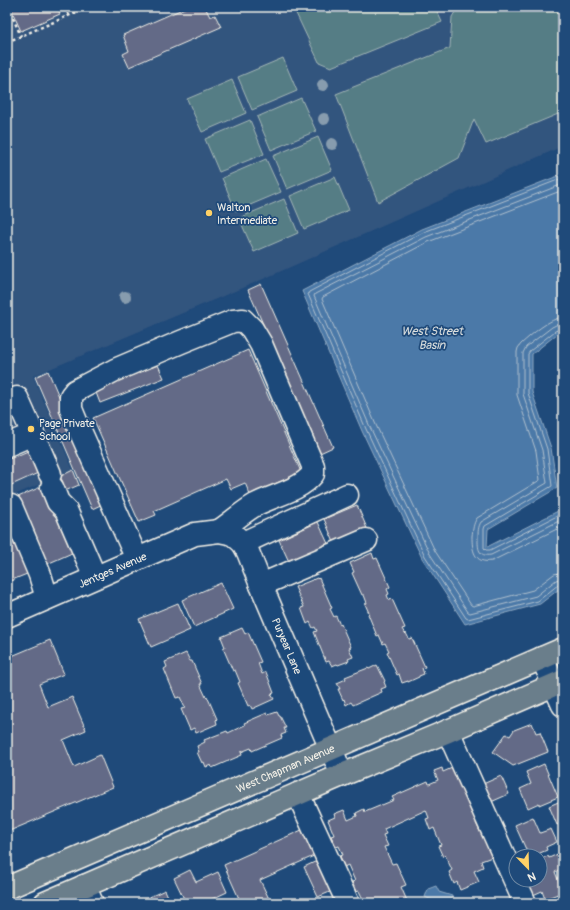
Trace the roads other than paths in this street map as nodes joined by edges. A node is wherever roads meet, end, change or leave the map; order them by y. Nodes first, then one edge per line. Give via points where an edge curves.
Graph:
1 (17, 398) dead end
2 (33, 434) junction
3 (7, 445) edge
4 (347, 495) dead end
5 (11, 506) dead end
6 (219, 531) junction
7 (366, 540) dead end
8 (243, 543) junction
9 (137, 559) junction
10 (95, 577) junction
11 (262, 585) junction
12 (47, 598) junction
13 (7, 616) edge
14 (563, 649) edge
15 (542, 658) junction
16 (558, 682) edge
17 (563, 706) edge
18 (448, 731) junction
19 (331, 748) junction
20 (342, 775) junction
21 (298, 794) junction
22 (7, 888) edge
23 (88, 895) edge
24 (45, 903) edge
25 (348, 903) edge
26 (525, 903) edge

1 - 2 street
2 - 3 street
2 - 10 street via 58,502 66,510
4 - 8 street
5 - 12 street
6 - 8 street via 234,535
6 - 9 street, Jentges Avenue via 195,534
6 - 9 street via 255,506 308,481 313,474 313,466 261,344 244,320 233,321 115,370 75,390 71,396 71,409
7 - 11 street
8 - 11 street, Puryear Lane
9 - 10 street, Jentges Avenue
10 - 12 street, Jentges Avenue
11 - 19 street, Puryear Lane
12 - 13 street, Jentges Avenue
14 - 15 main road, West Chapman Avenue
15 - 16 street
15 - 19 main road, West Chapman Avenue
16 - 17 street
16 - 18 main road
18 - 20 main road
18 - 26 street
19 - 20 street, Puryear Lane
19 - 22 main road, West Chapman Avenue
20 - 21 main road
21 - 23 main road
21 - 25 street
23 - 24 main road

